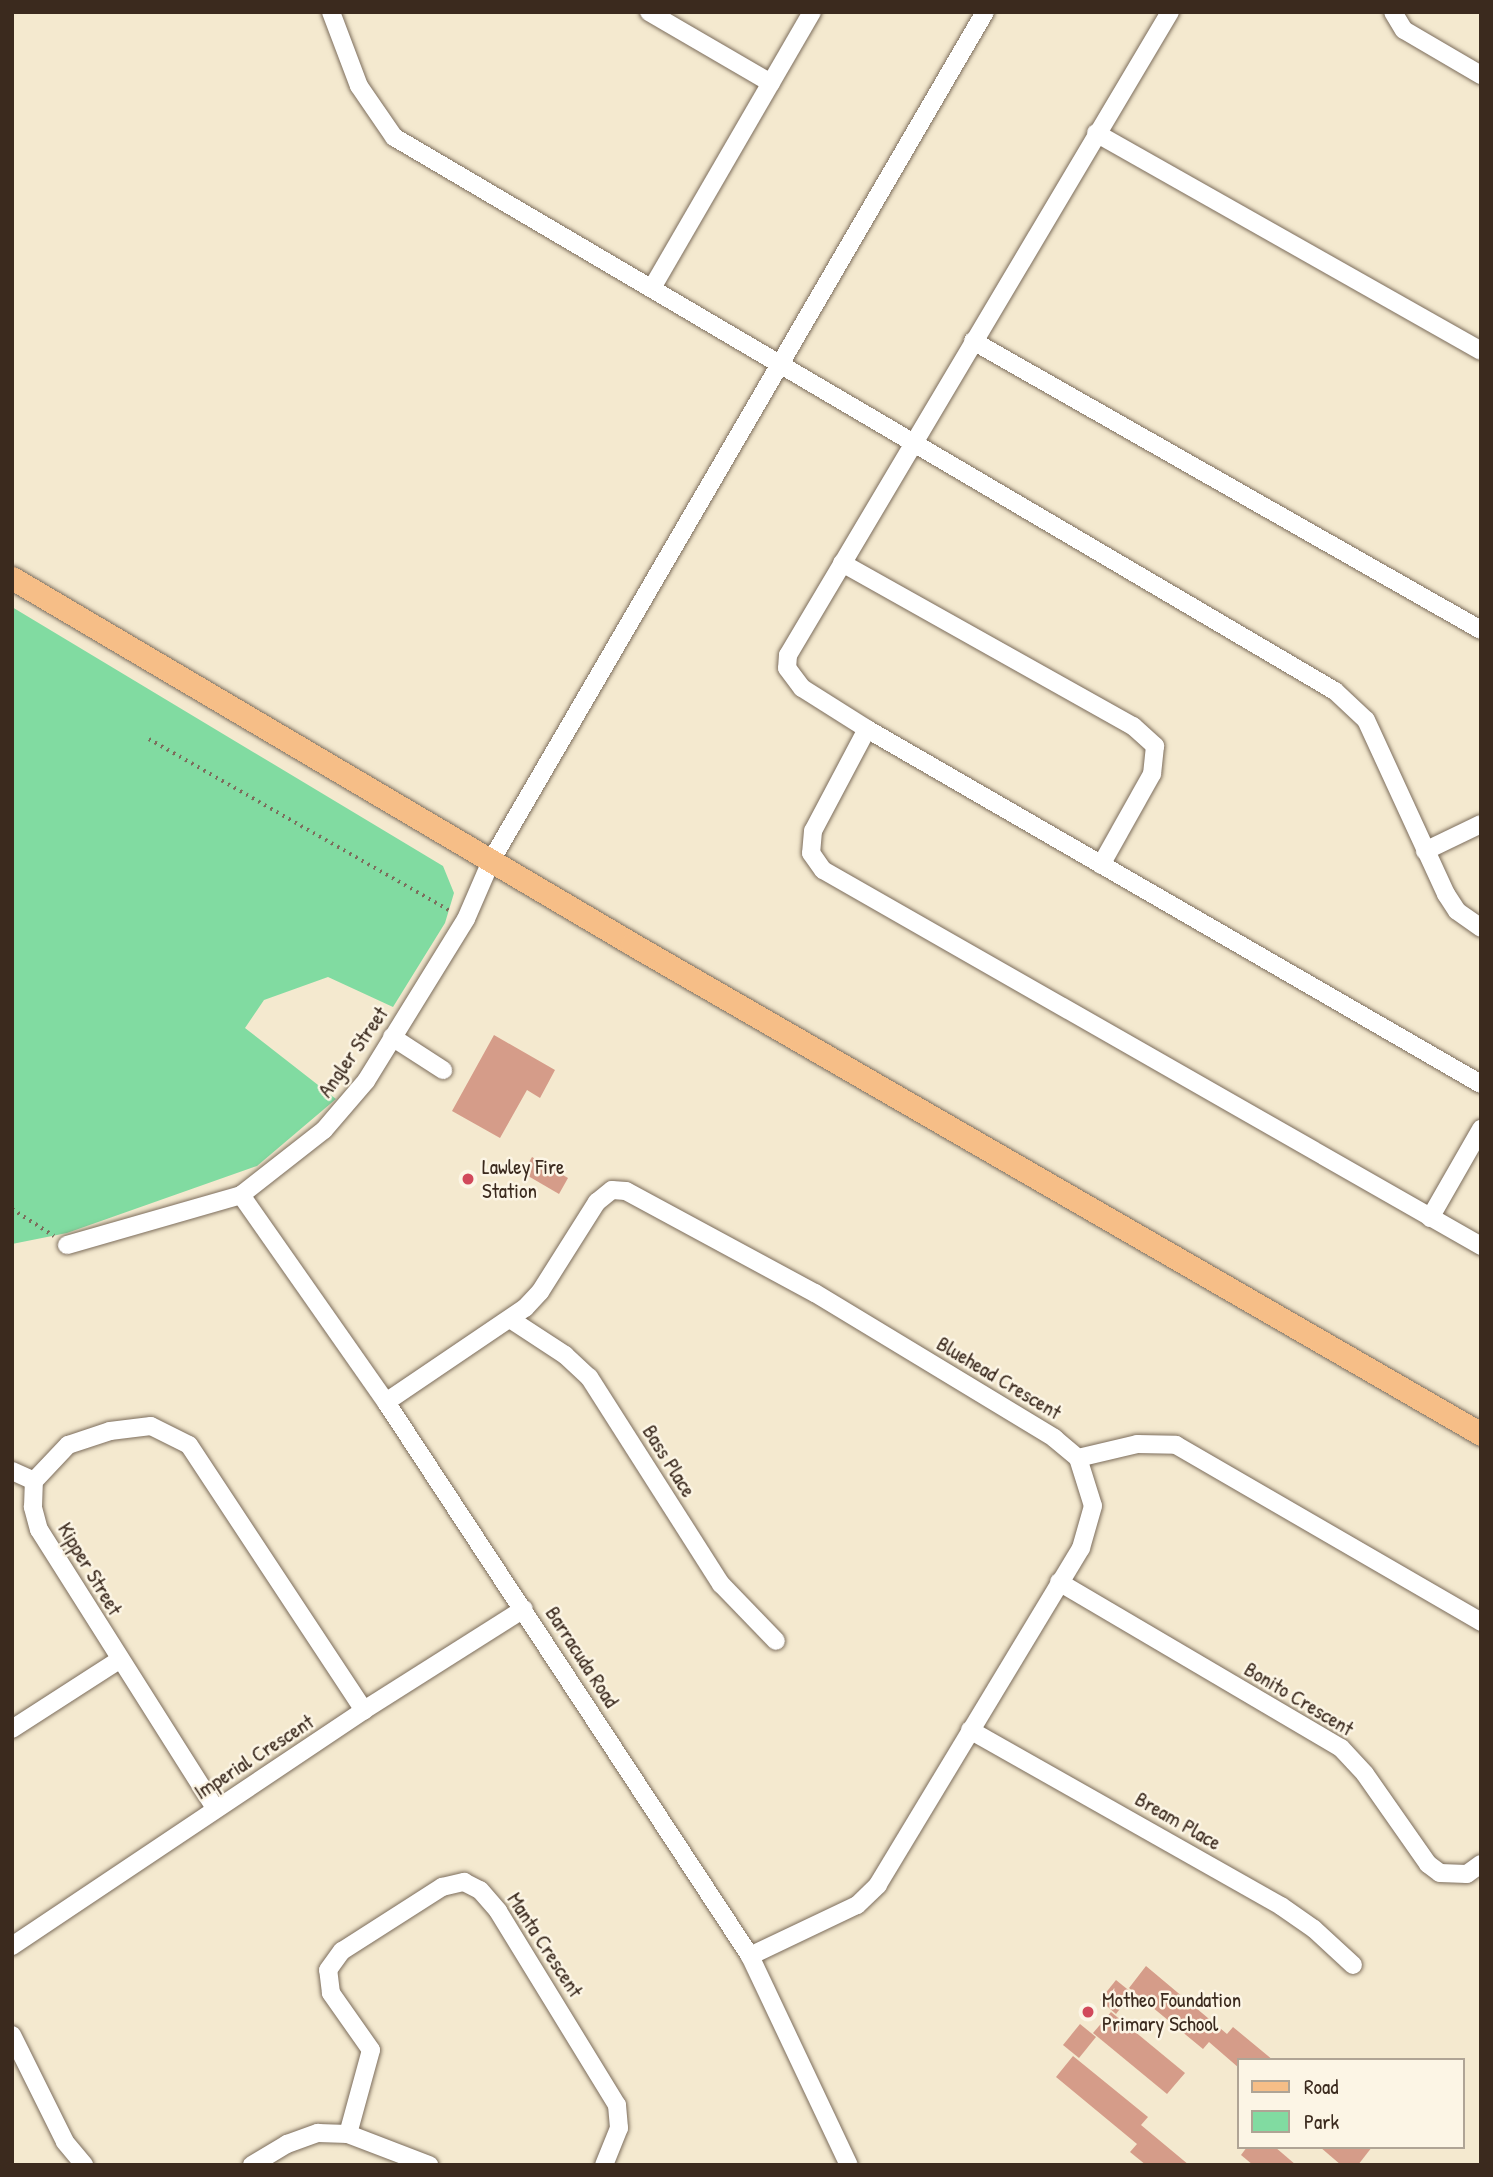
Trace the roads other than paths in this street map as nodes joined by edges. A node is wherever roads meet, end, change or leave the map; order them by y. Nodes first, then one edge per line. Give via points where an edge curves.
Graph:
1 (331, 12) edge
2 (649, 12) edge
3 (812, 12) edge
4 (985, 12) edge
5 (1170, 12) edge
6 (1393, 12) edge
7 (1481, 75) edge
8 (771, 83) junction
9 (1096, 133) junction
10 (652, 288) junction
11 (973, 341) junction
12 (1481, 351) edge
13 (781, 365) junction
14 (912, 445) junction
15 (842, 563) junction
16 (12, 578) edge
17 (1481, 630) edge
18 (867, 729) junction
19 (1481, 824) edge
20 (1425, 850) junction
21 (492, 859) junction
22 (1101, 865) junction
23 (1481, 928) edge
24 (392, 1037) junction
25 (443, 1070) dead end
26 (1481, 1084) edge
27 (1481, 1129) edge
28 (242, 1195) junction
29 (1430, 1217) junction
30 (67, 1245) road end
31 (1481, 1246) edge
32 (510, 1319) junction
33 (386, 1402) junction
34 (1481, 1434) edge
35 (1078, 1458) junction
36 (12, 1471) edge
37 (34, 1481) junction
38 (1059, 1582) junction
39 (524, 1609) junction
40 (1481, 1622) edge
41 (776, 1641) dead end
42 (120, 1660) junction
43 (364, 1710) junction
44 (12, 1728) edge
45 (971, 1730) junction
46 (215, 1808) junction
47 (1481, 1864) edge
48 (12, 1946) edge
49 (750, 1956) junction
50 (1353, 1965) dead end
51 (12, 2035) edge
52 (348, 2134) junction
53 (84, 2165) edge
54 (252, 2165) edge
55 (429, 2165) edge
56 (604, 2165) edge
57 (849, 2165) edge

1 - 10 street via 359,86 394,137
2 - 8 street
3 - 8 street
4 - 13 street, Angler Street
5 - 9 street
6 - 7 street via 1404,30
8 - 10 street
9 - 11 street
9 - 12 street
10 - 13 street
11 - 14 street
11 - 17 street
13 - 14 street
13 - 21 street, Angler Street
14 - 15 street
14 - 20 street via 1335,691 1366,720
15 - 18 street via 788,655 787,668 802,688
15 - 22 street via 1133,726 1156,746 1152,774
16 - 21 main road
18 - 22 street
18 - 29 street via 813,831 811,853 823,870
19 - 20 street
20 - 23 street via 1457,911
21 - 24 street, Angler Street via 466,919
21 - 34 main road
22 - 26 street
24 - 25 street
24 - 28 street, Angler Street via 366,1081 324,1130
27 - 29 street
28 - 30 street, Angler Street
28 - 33 street, Barracuda Road
29 - 31 street
32 - 33 street, Bluehead Crescent
32 - 35 street, Bluehead Crescent via 540,1293 597,1202 612,1190 626,1191 816,1293 1054,1437
32 - 41 street, Bass Place via 565,1354 589,1377 721,1584
33 - 39 street, Barracuda Road
35 - 38 street via 1093,1506 1081,1548
35 - 40 street via 1137,1444 1176,1445
36 - 37 street
37 - 42 street, Kipper Street via 33,1507 39,1530
37 - 43 street via 68,1445 110,1431 151,1426 181,1439 203,1460
38 - 45 street
38 - 47 street, Bonito Crescent via 1341,1748 1365,1774 1428,1864 1440,1873 1467,1874
39 - 43 street, Imperial Crescent
39 - 49 street, Barracuda Road
42 - 44 street
42 - 46 street, Kipper Street
43 - 46 street, Imperial Crescent
45 - 49 street via 878,1885 856,1905
45 - 50 street, Bream Place via 1282,1906
46 - 48 street, Imperial Crescent
49 - 57 street, Barracuda Road
51 - 53 street via 65,2141
52 - 54 street via 306,2136
52 - 55 street
52 - 56 street, Manta Crescent via 371,2050 331,1993 328,1970 342,1951 442,1887 464,1882 481,1890 498,1910 617,2105 619,2128

